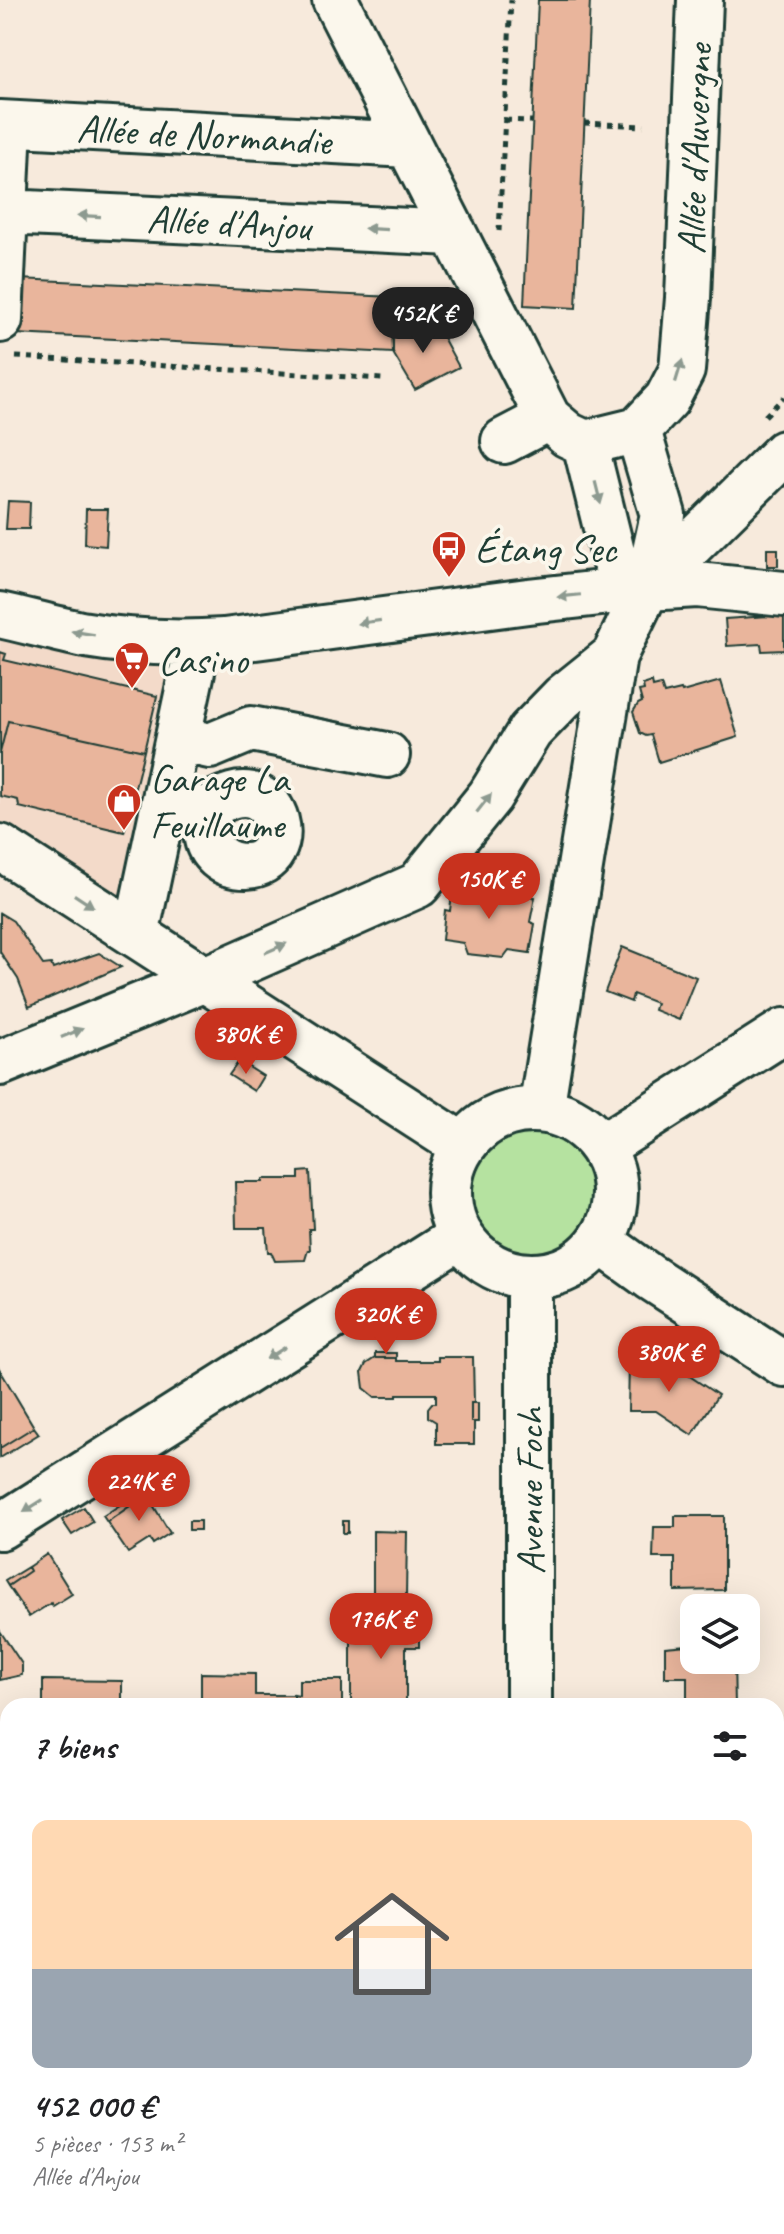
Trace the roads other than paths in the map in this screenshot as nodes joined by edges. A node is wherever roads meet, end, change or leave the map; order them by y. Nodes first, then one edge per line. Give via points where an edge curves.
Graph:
1 (335, 0) edge
2 (700, 0) edge
3 (4, 124) edge
4 (409, 145) junction
5 (5, 212) junction
6 (454, 233) junction
7 (8, 338) edge
8 (548, 418) junction
9 (638, 430) junction
10 (504, 441) dead end
11 (585, 443) junction
12 (784, 453) edge
13 (647, 588) junction
14 (784, 594) edge
15 (0, 615) edge
16 (198, 643) junction
17 (614, 656) junction
18 (178, 739) junction
19 (387, 755) dead end
20 (219, 801) dead end
21 (164, 802) junction
22 (9, 852) edge
23 (136, 935) junction
24 (205, 979) junction
25 (784, 1031) edge
26 (0, 1063) edge
27 (541, 1110) junction
28 (463, 1146) junction
29 (602, 1147) junction
30 (461, 1236) junction
31 (600, 1241) junction
32 (529, 1276) junction
33 (784, 1364) edge
34 (0, 1527) edge
35 (529, 1698) edge

1 - 4 street
9 -> 2 street, Allée d'Auvergne via 667,399 682,370
3 - 4 street, Allée de Normandie
3 - 5 street
4 - 6 street
6 -> 5 street, Allée d'Anjou
5 - 7 street
6 - 8 street
8 - 10 street
8 - 11 street
9 - 11 street
9 - 13 street via 663,515
11 -> 13 street via 614,560
12 - 13 street
13 - 14 street via 697,585
13 -> 16 street
13 - 17 street
16 -> 15 street via 82,634
16 - 18 street
24 -> 17 street via 418,885 490,796 530,731
17 - 27 street
18 - 19 street via 210,746 251,729
18 - 21 street
20 - 21 street via 247,793 271,807 279,835 265,859 252,866 224,862 206,840 210,811
21 - 23 street
22 -> 23 street
23 - 24 street
26 -> 24 street
24 - 28 street
25 - 29 street
27 - 28 street via 505,1113
27 - 29 street via 576,1121
28 - 30 street via 449,1181 453,1219
29 - 31 street via 611,1165 615,1204
30 - 32 street via 497,1269
30 -> 34 street
31 - 32 street via 569,1268
31 - 33 street
32 - 35 street, Avenue Foch

